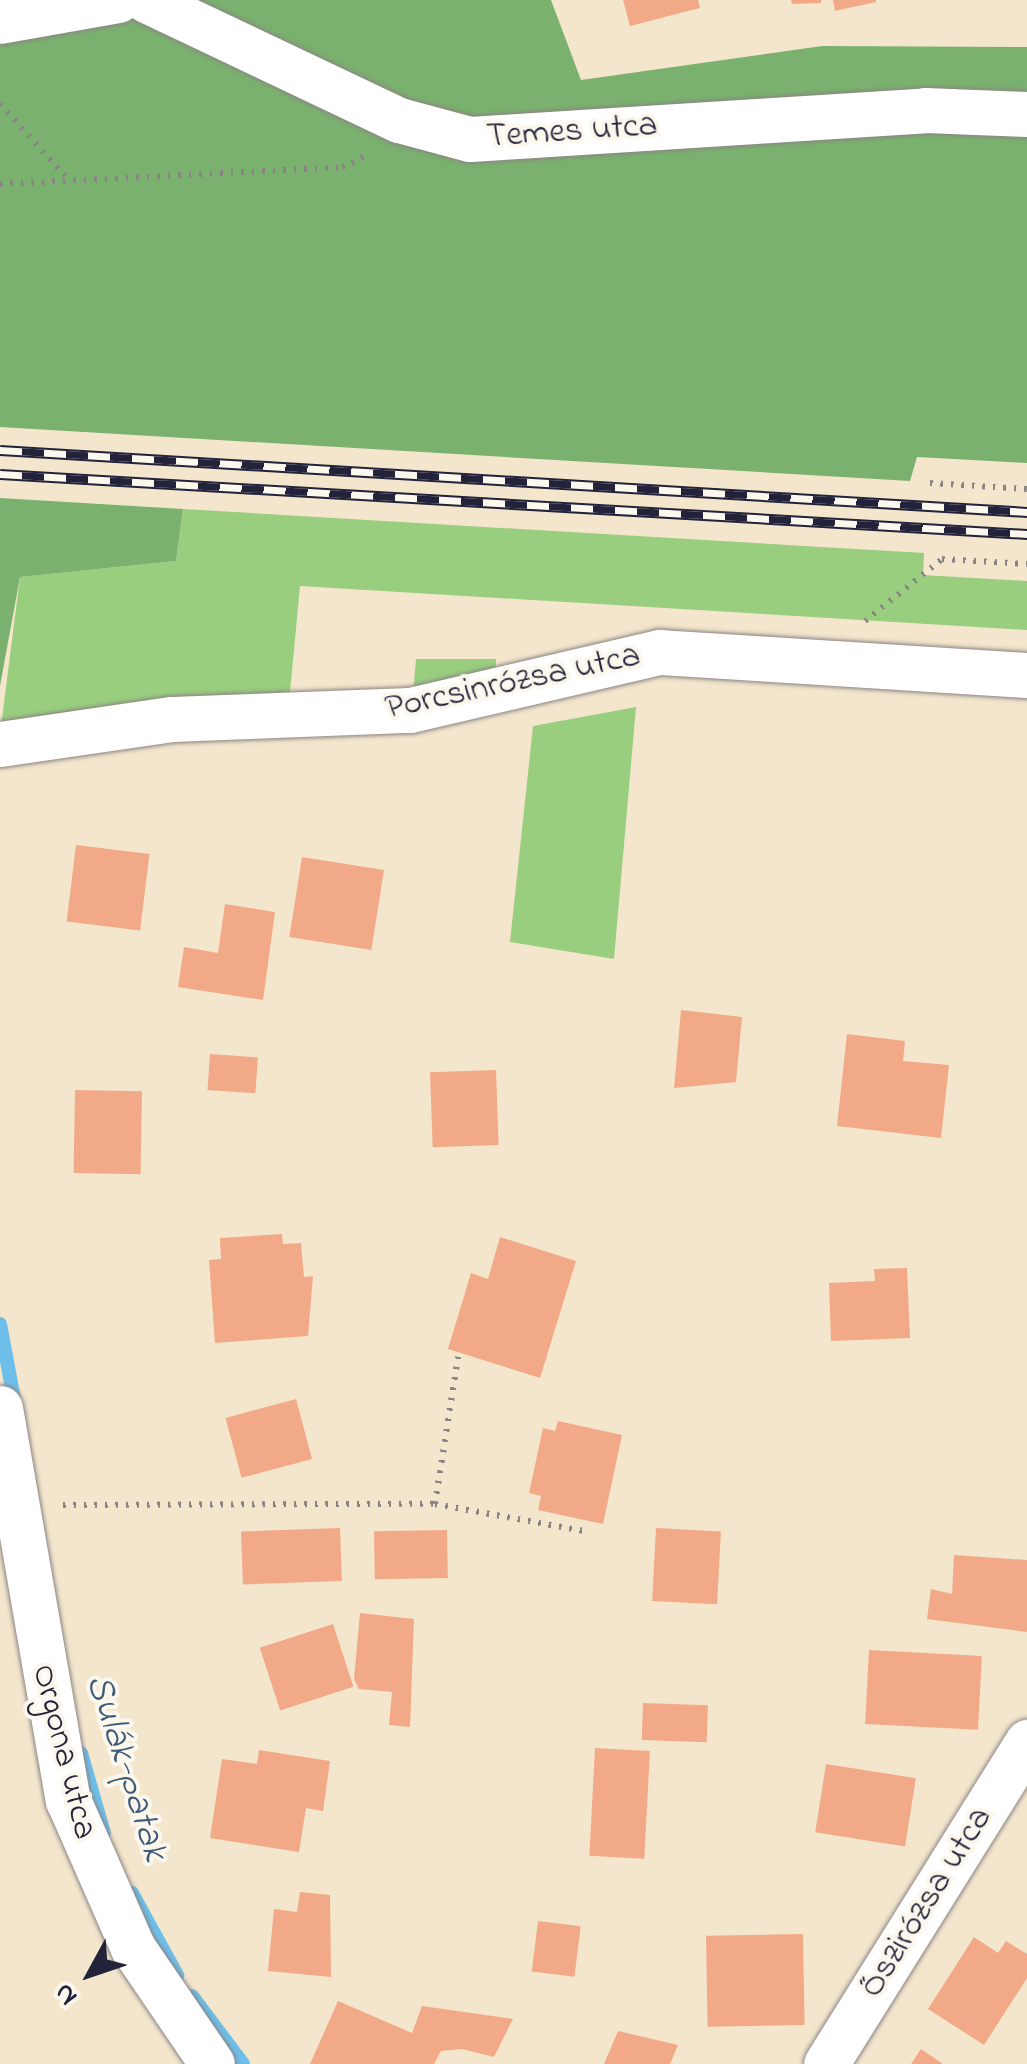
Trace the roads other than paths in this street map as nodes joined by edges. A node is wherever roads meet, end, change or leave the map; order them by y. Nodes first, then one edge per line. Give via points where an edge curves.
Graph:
1 (118, 0) edge
2 (146, 0) edge
3 (0, 21) edge
4 (1027, 114) edge
5 (1027, 675) edge
6 (0, 744) edge
7 (0, 1408) edge
8 (1027, 1742) edge
9 (212, 2064) edge
10 (826, 2064) edge

1 - 3 street
2 - 4 street, Temes utca via 399,120 470,139 925,110
5 - 6 street, Porcsinrózsa utca via 660,652 410,710 172,719
7 - 9 street, Orgona utca via 68,1800 133,1948
8 - 10 street, Őszirózsa utca

